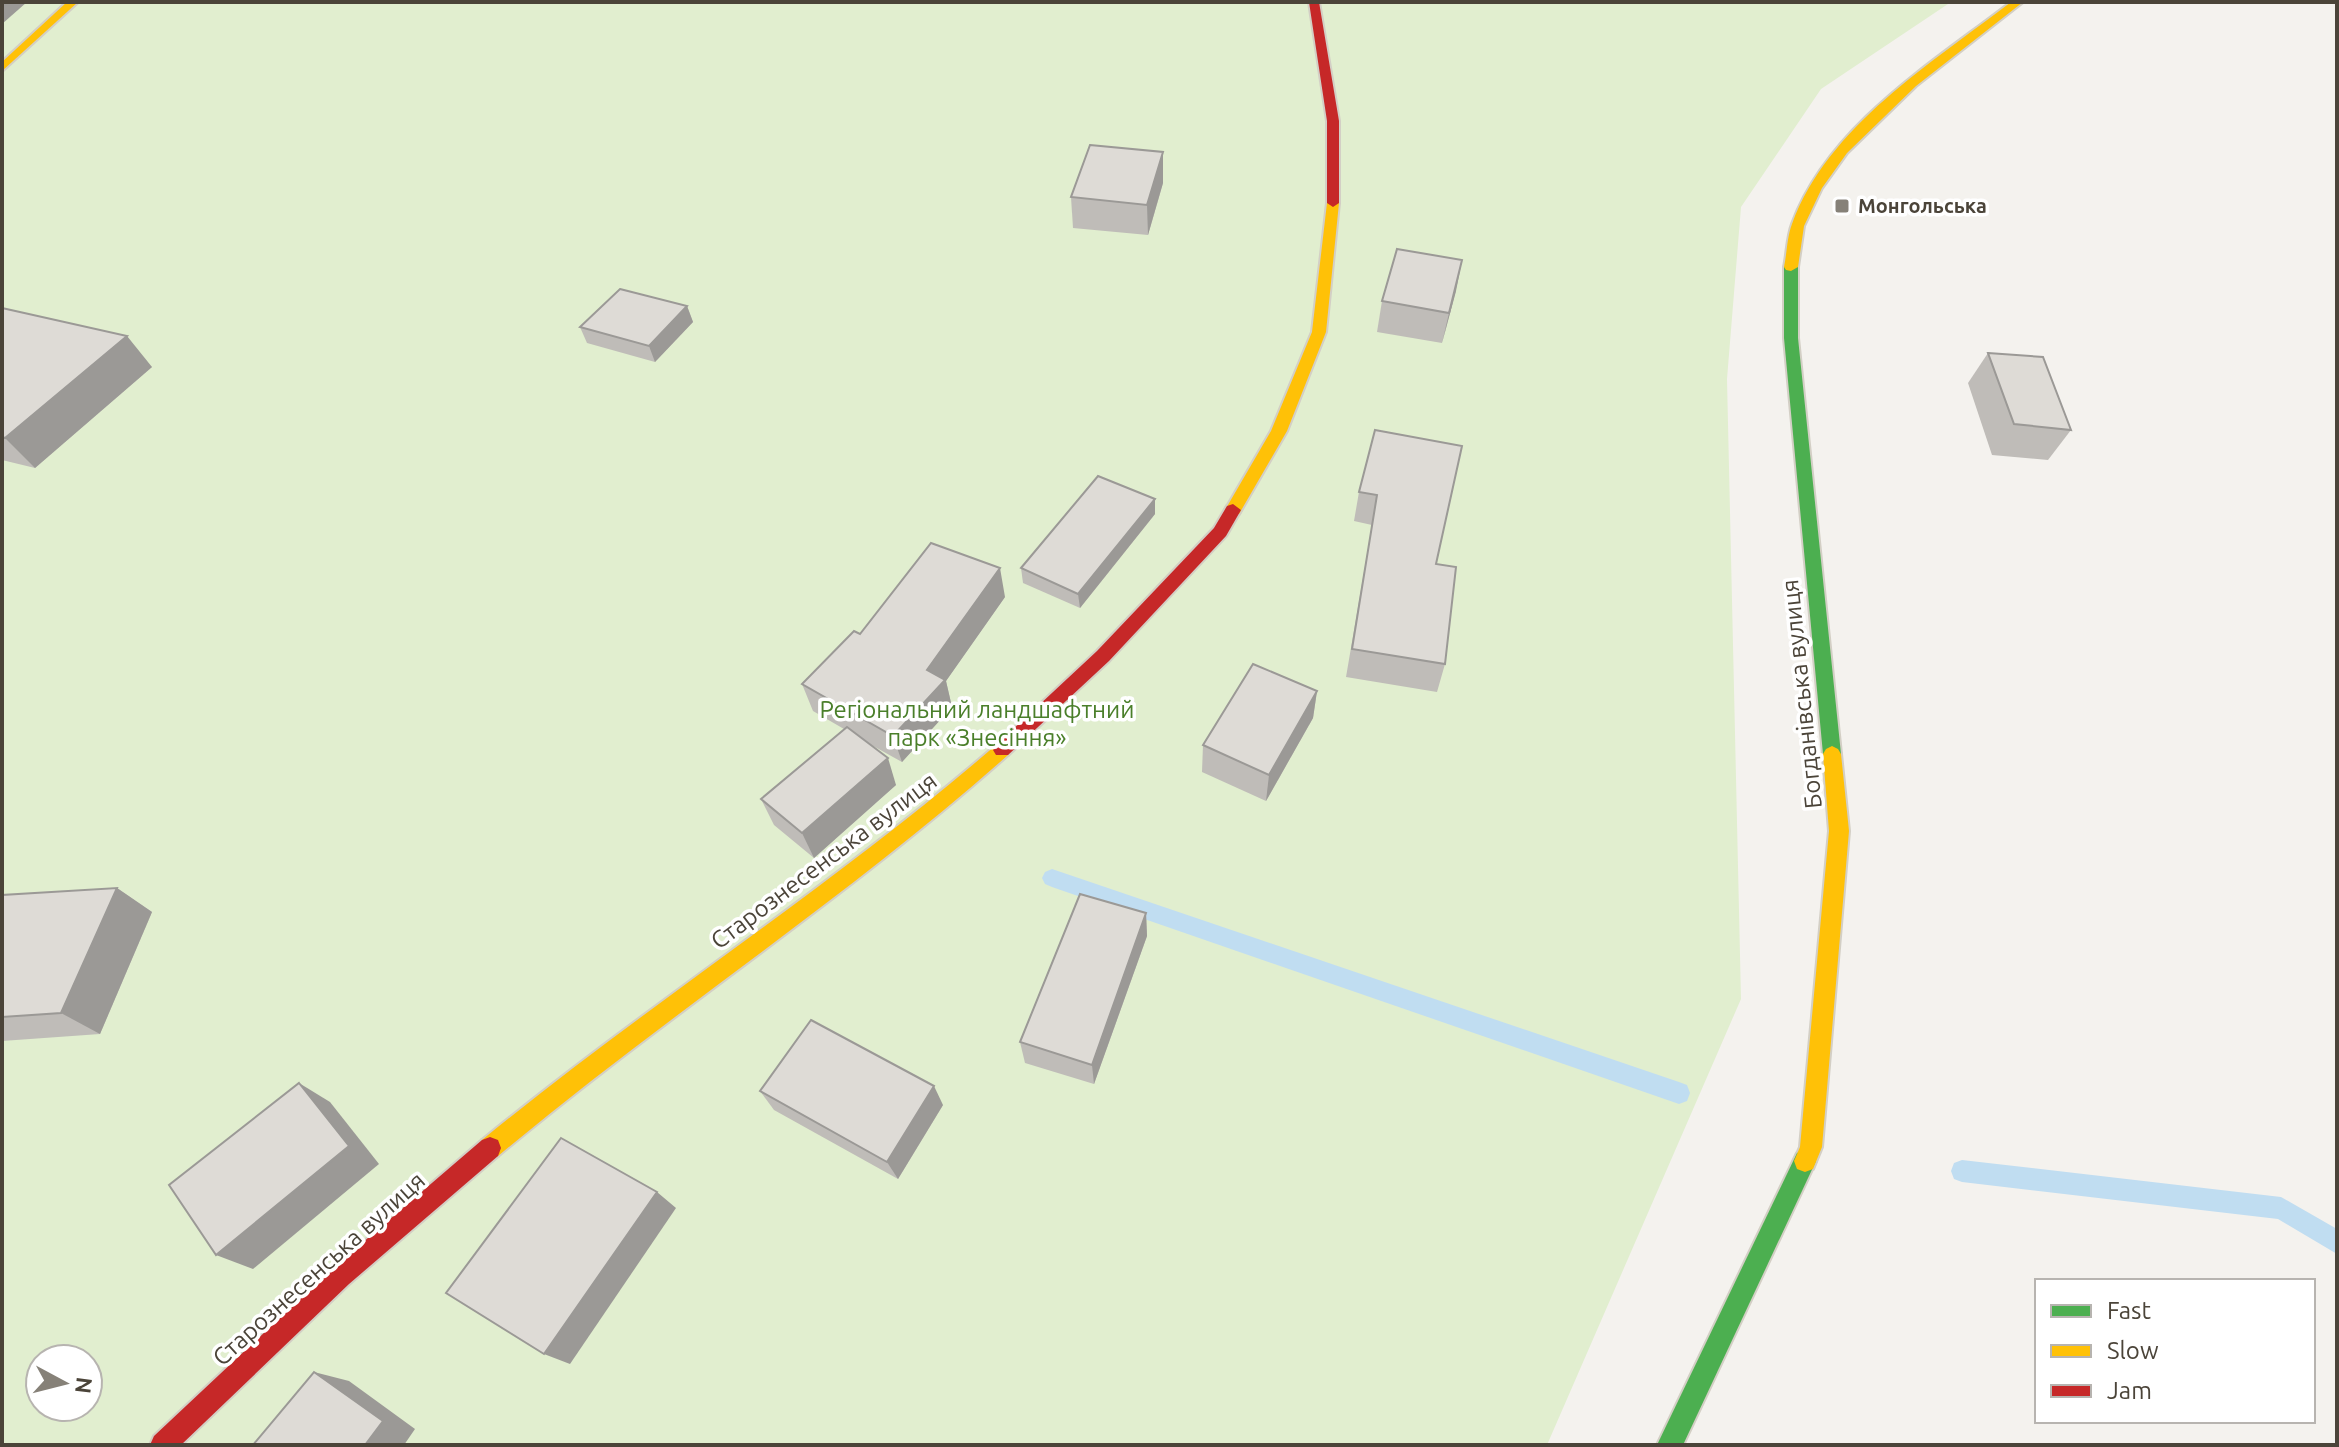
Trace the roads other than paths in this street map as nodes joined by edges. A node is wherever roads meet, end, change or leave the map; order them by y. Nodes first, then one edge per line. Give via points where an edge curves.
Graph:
1 (73, 2) edge
2 (1314, 2) edge
3 (2018, 2) edge
4 (2, 68) edge
5 (163, 1445) edge
6 (1670, 1445) edge

1 - 4 street
2 - 5 street, Старознесенська вулиця via 1333,121 1335,186 1319,332 1279,431 1220,532 1103,656 965,784 834,889 684,995 515,1126 341,1276
3 - 6 street, Богданівська вулиця via 1866,123 1820,177 1791,242 1791,338 1839,831 1811,1147

